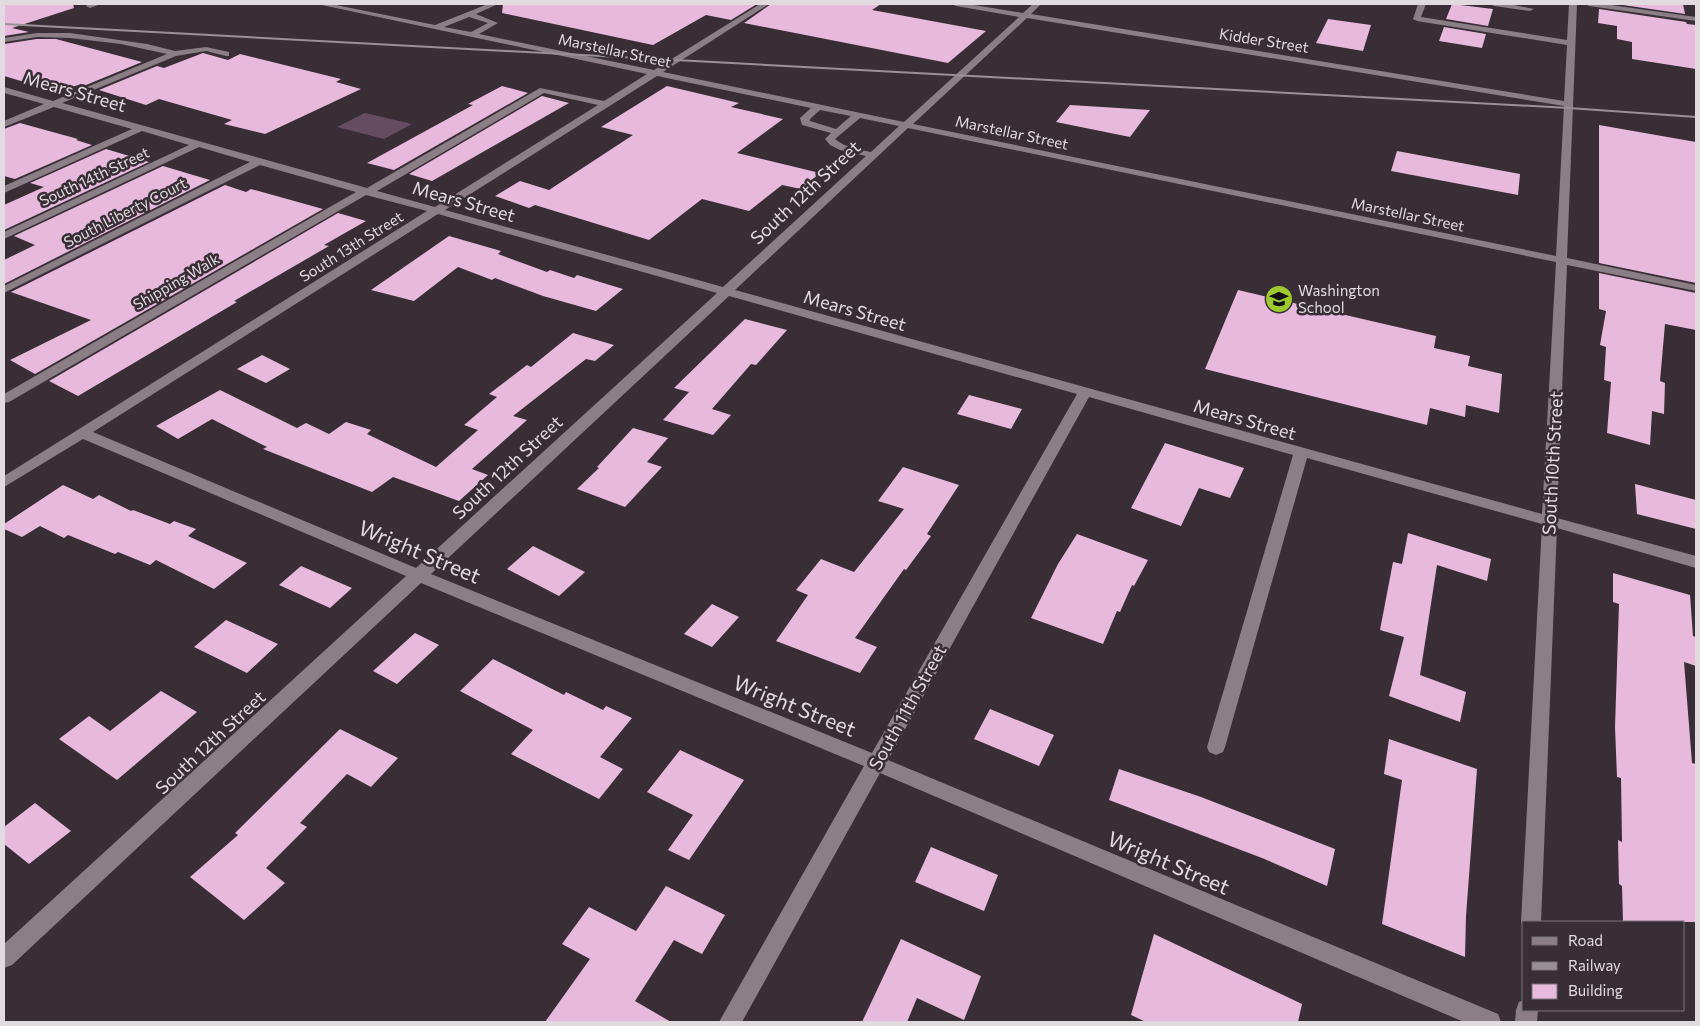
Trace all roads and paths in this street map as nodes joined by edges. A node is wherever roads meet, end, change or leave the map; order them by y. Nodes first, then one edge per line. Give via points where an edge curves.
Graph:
1 (321, 4) edge
2 (480, 4) edge
3 (765, 4) edge
4 (956, 4) edge
5 (1037, 4) edge
6 (1422, 4) edge
7 (1494, 4) edge
8 (1573, 4) edge
9 (1589, 4) edge
10 (492, 5) edge
11 (1530, 9) dead end
12 (469, 14) junction
13 (1026, 15) junction
14 (1696, 19) edge
15 (437, 27) junction
16 (472, 35) junction
17 (4, 40) edge
18 (1571, 43) junction
19 (174, 54) junction
20 (226, 54) dead end
21 (654, 73) junction
22 (4, 90) edge
23 (54, 104) junction
24 (605, 104) junction
25 (1568, 104) junction
26 (818, 107) junction
27 (858, 115) junction
28 (4, 124) edge
29 (905, 125) junction
30 (142, 128) junction
31 (838, 132) junction
32 (198, 144) junction
33 (872, 155) junction
34 (259, 161) junction
35 (4, 190) edge
36 (366, 191) junction
37 (435, 211) junction
38 (4, 236) edge
39 (1561, 260) junction
40 (1696, 288) edge
41 (4, 290) edge
42 (724, 292) junction
43 (1085, 392) junction
44 (4, 399) edge
45 (82, 433) junction
46 (1301, 453) junction
47 (4, 482) edge
48 (1549, 522) junction
49 (1696, 562) edge
50 (418, 575) junction
51 (1216, 747) dead end
52 (876, 763) junction
53 (1531, 921) edge
54 (4, 958) edge
55 (730, 1022) edge
56 (1490, 1022) edge

1 - 15 street, Marstellar Street
2 - 10 street
3 - 21 street, South 13th Street
4 - 13 street, Kidder Street
5 - 13 street, South 12th Street
6 - 18 street via 1417,19
7 - 11 street
8 - 18 street, South 10th Street
9 - 14 street
10 - 12 street
12 - 15 street
12 - 16 street via 494,23
13 - 25 street, Kidder Street
13 - 29 street, South 12th Street
15 - 16 street, Marstellar Street
16 - 21 street, Marstellar Street
17 - 19 street via 34,36 84,37
18 - 25 street, South 10th Street
19 - 20 street via 206,49
19 - 23 street
21 - 24 street, South 13th Street
21 - 26 street, Marstellar Street
22 - 23 street, Mears Street
23 - 28 street
23 - 30 street, Mears Street
24 - 36 street, Shipping Walk via 543,90
24 - 37 street, South 13th Street
25 - 39 street, South 10th Street
26 - 27 street, Marstellar Street
26 - 31 street via 805,123
27 - 29 street, Marstellar Street
27 - 31 street
29 - 33 street, South 12th Street
29 - 39 street, Marstellar Street
30 - 32 street, Mears Street
30 - 35 street
31 - 33 street via 830,139 832,143
32 - 34 street, Mears Street
32 - 38 street, South 14th Street
33 - 42 street, South 12th Street
34 - 36 street, Mears Street
34 - 41 street, South Liberty Court
36 - 37 street, Mears Street
36 - 44 street, Shipping Walk
37 - 42 street, Mears Street
37 - 45 street, South 13th Street
39 - 40 street, Marstellar Street
39 - 48 street, South 10th Street
42 - 43 street, Mears Street
42 - 50 street, South 12th Street
43 - 46 street, Mears Street
43 - 52 street, South 11th Street
45 - 47 street, South 13th Street
45 - 50 street, Wright Street
46 - 48 street, Mears Street
46 - 51 street
48 - 49 street, Mears Street
48 - 53 street, South 10th Street
50 - 52 street, Wright Street
50 - 54 street, South 12th Street
52 - 55 street, South 11th Street
52 - 56 street, Wright Street

